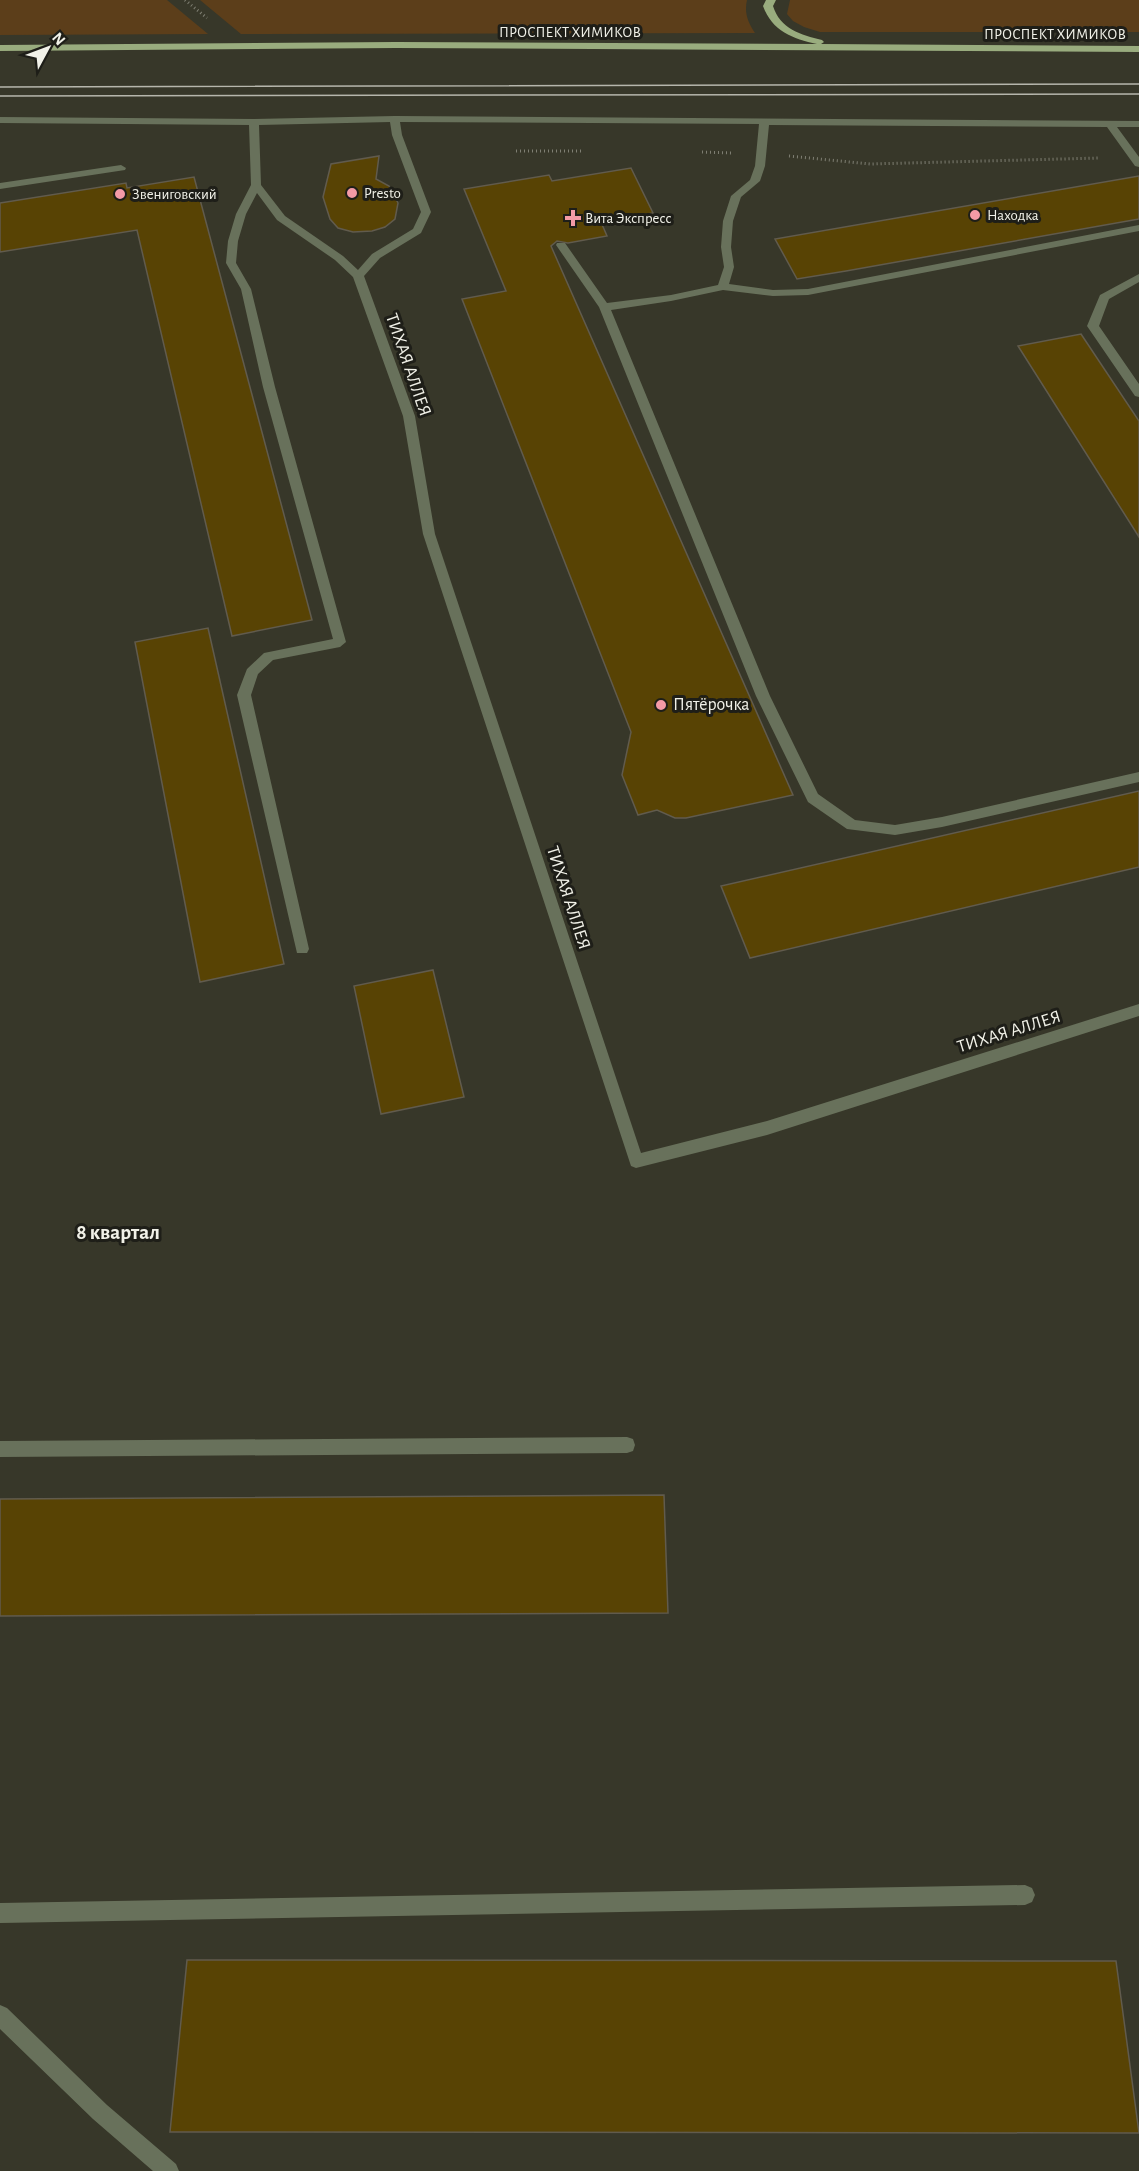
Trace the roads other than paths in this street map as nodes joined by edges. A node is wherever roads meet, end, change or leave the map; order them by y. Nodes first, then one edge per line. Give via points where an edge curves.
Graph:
1 (771, 0) edge
2 (0, 48) edge
3 (851, 49) junction
4 (1139, 49) edge
5 (395, 119) junction
6 (0, 120) edge
7 (254, 122) junction
8 (764, 122) junction
9 (1110, 124) junction
10 (1139, 124) edge
11 (1137, 160) edge
12 (121, 168) dead end
13 (256, 185) junction
14 (0, 186) edge
15 (1139, 228) edge
16 (561, 245) dead end
17 (358, 276) junction
18 (1139, 277) edge
19 (723, 287) junction
20 (604, 307) junction
21 (1139, 393) edge
22 (1139, 777) edge
23 (302, 949) dead end
24 (1139, 1010) edge
25 (627, 1445) dead end
26 (0, 1449) edge
27 (1025, 1895) dead end
28 (0, 1913) edge
29 (0, 2015) edge
30 (169, 2171) edge

1 - 3 main road via 771,18 786,31
2 - 3 main road, ПРОСПЕКТ ХИМИКОВ via 408,45
3 - 4 main road, ПРОСПЕКТ ХИМИКОВ
5 - 7 lane
5 - 8 lane
5 - 17 lane via 397,135 426,212 417,231 376,256
6 - 7 lane
7 - 13 lane
8 - 9 lane
8 - 19 lane via 755,181 736,196 728,221 729,267
9 - 10 lane
9 - 11 lane
12 - 14 lane
13 - 17 lane, ТИХАЯ АЛЛЕЯ via 281,218
13 - 23 lane via 233,241 231,263 246,289 340,642 269,656 252,672 244,695
15 - 19 lane via 808,292
16 - 20 lane
17 - 24 lane, ТИХАЯ АЛЛЕЯ via 409,416 429,534 636,1161 767,1128
18 - 21 lane via 1104,297 1093,326
19 - 20 lane
20 - 22 lane via 763,696 813,798 852,825 895,830
25 - 26 lane
27 - 28 lane
29 - 30 lane via 100,2112

